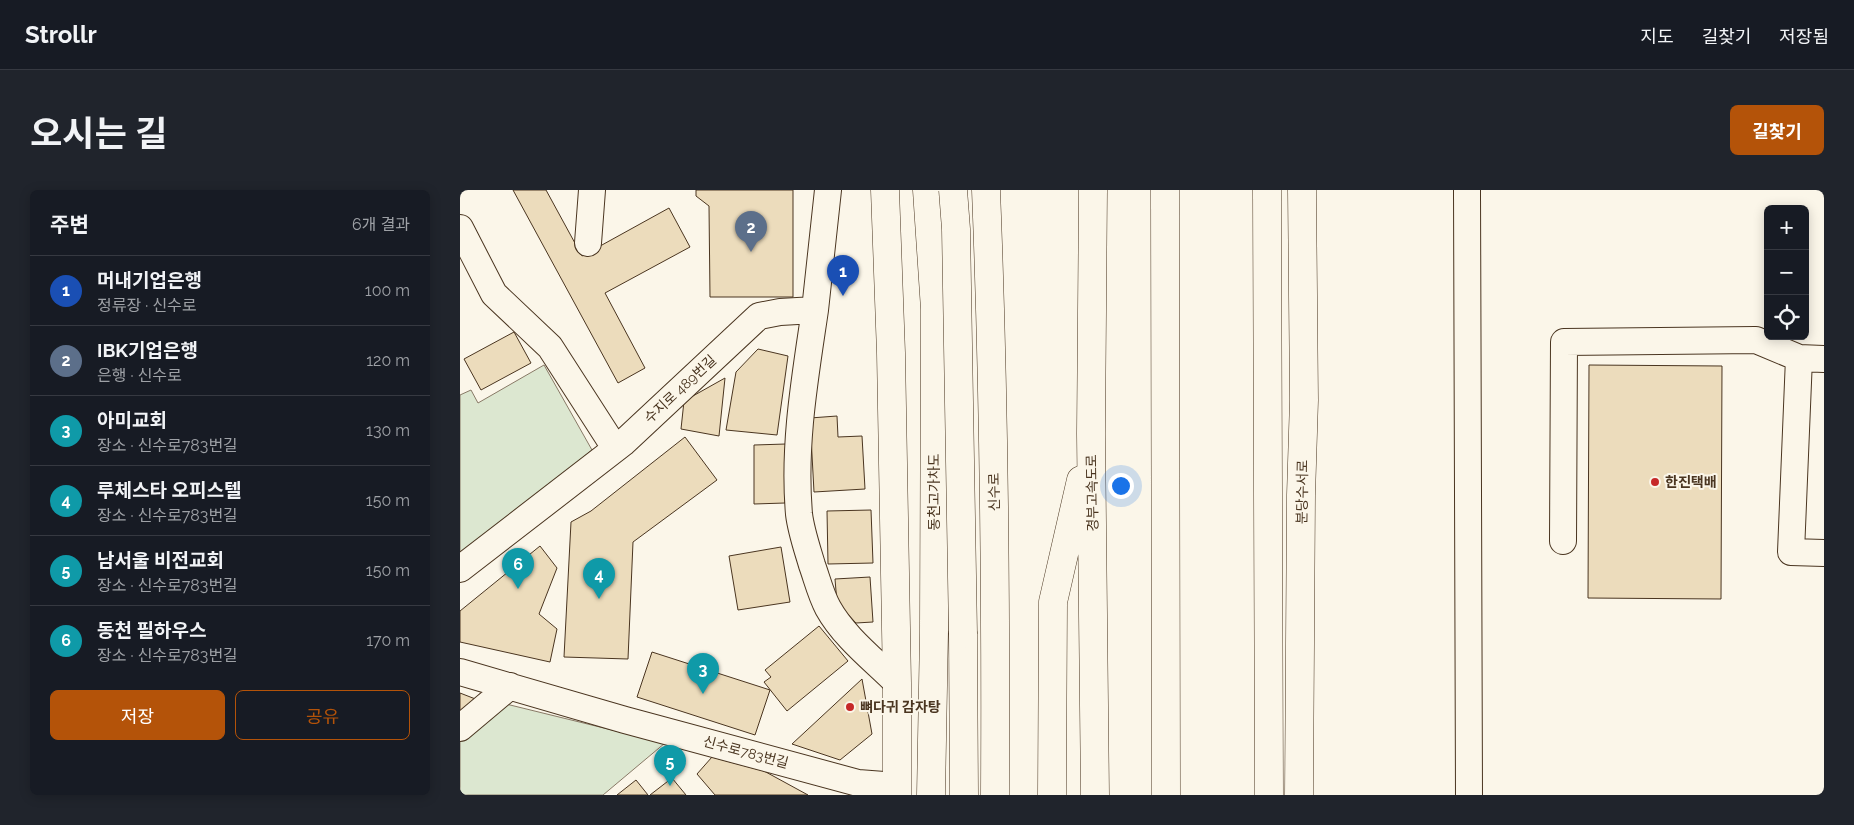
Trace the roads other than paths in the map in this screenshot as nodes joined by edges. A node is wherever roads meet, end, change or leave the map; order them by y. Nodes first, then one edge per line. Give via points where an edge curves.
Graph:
1 (592, 190) edge
2 (828, 190) edge
3 (884, 190) edge
4 (927, 190) edge
5 (953, 190) edge
6 (986, 190) edge
7 (1093, 190) edge
8 (1165, 190) edge
9 (1267, 190) edge
10 (1302, 190) edge
11 (1467, 190) edge
12 (460, 228) edge
13 (588, 243) dead end
14 (815, 310) junction
15 (1812, 359) edge
16 (1091, 434) junction
17 (615, 448) junction
18 (1563, 541) dead end
19 (1824, 553) edge
20 (460, 570) edge
21 (460, 672) edge
22 (897, 683) junction
23 (510, 686) junction
24 (460, 728) edge
25 (851, 789) edge
26 (897, 791) edge
27 (931, 795) edge
28 (964, 795) edge
29 (995, 795) edge
30 (1052, 795) edge
31 (1095, 795) edge
32 (1166, 795) edge
33 (1269, 795) edge
34 (1299, 795) edge
35 (1469, 795) edge

1 - 13 street
2 - 14 street
3 - 22 main road via 891,353
4 - 27 main road, 동천고가차도 via 935,309
5 - 28 main road, 동천고가차도, bridge
6 - 29 main road, 신수로 via 992,348
7 - 16 main road, 경부고속도로
8 - 32 main road
9 - 33 main road
10 - 34 main road, 분당수서로 via 1304,400
11 - 35 street
12 - 17 street via 494,294 550,348
14 - 17 street, 수지로 489번길 via 759,316
14 - 22 street via 800,407 797,464 800,524 828,608 846,633
15 - 18 street via 1756,340 1564,342
15 - 19 street via 1791,552
16 - 30 main road via 1053,602
16 - 31 main road, 경부고속도로
17 - 20 street, 수지로 489번길
21 - 23 street, 신수로783번길
22 - 26 main road
23 - 24 street
23 - 25 street, 신수로783번길
25 - 26 street, 신수로783번길

